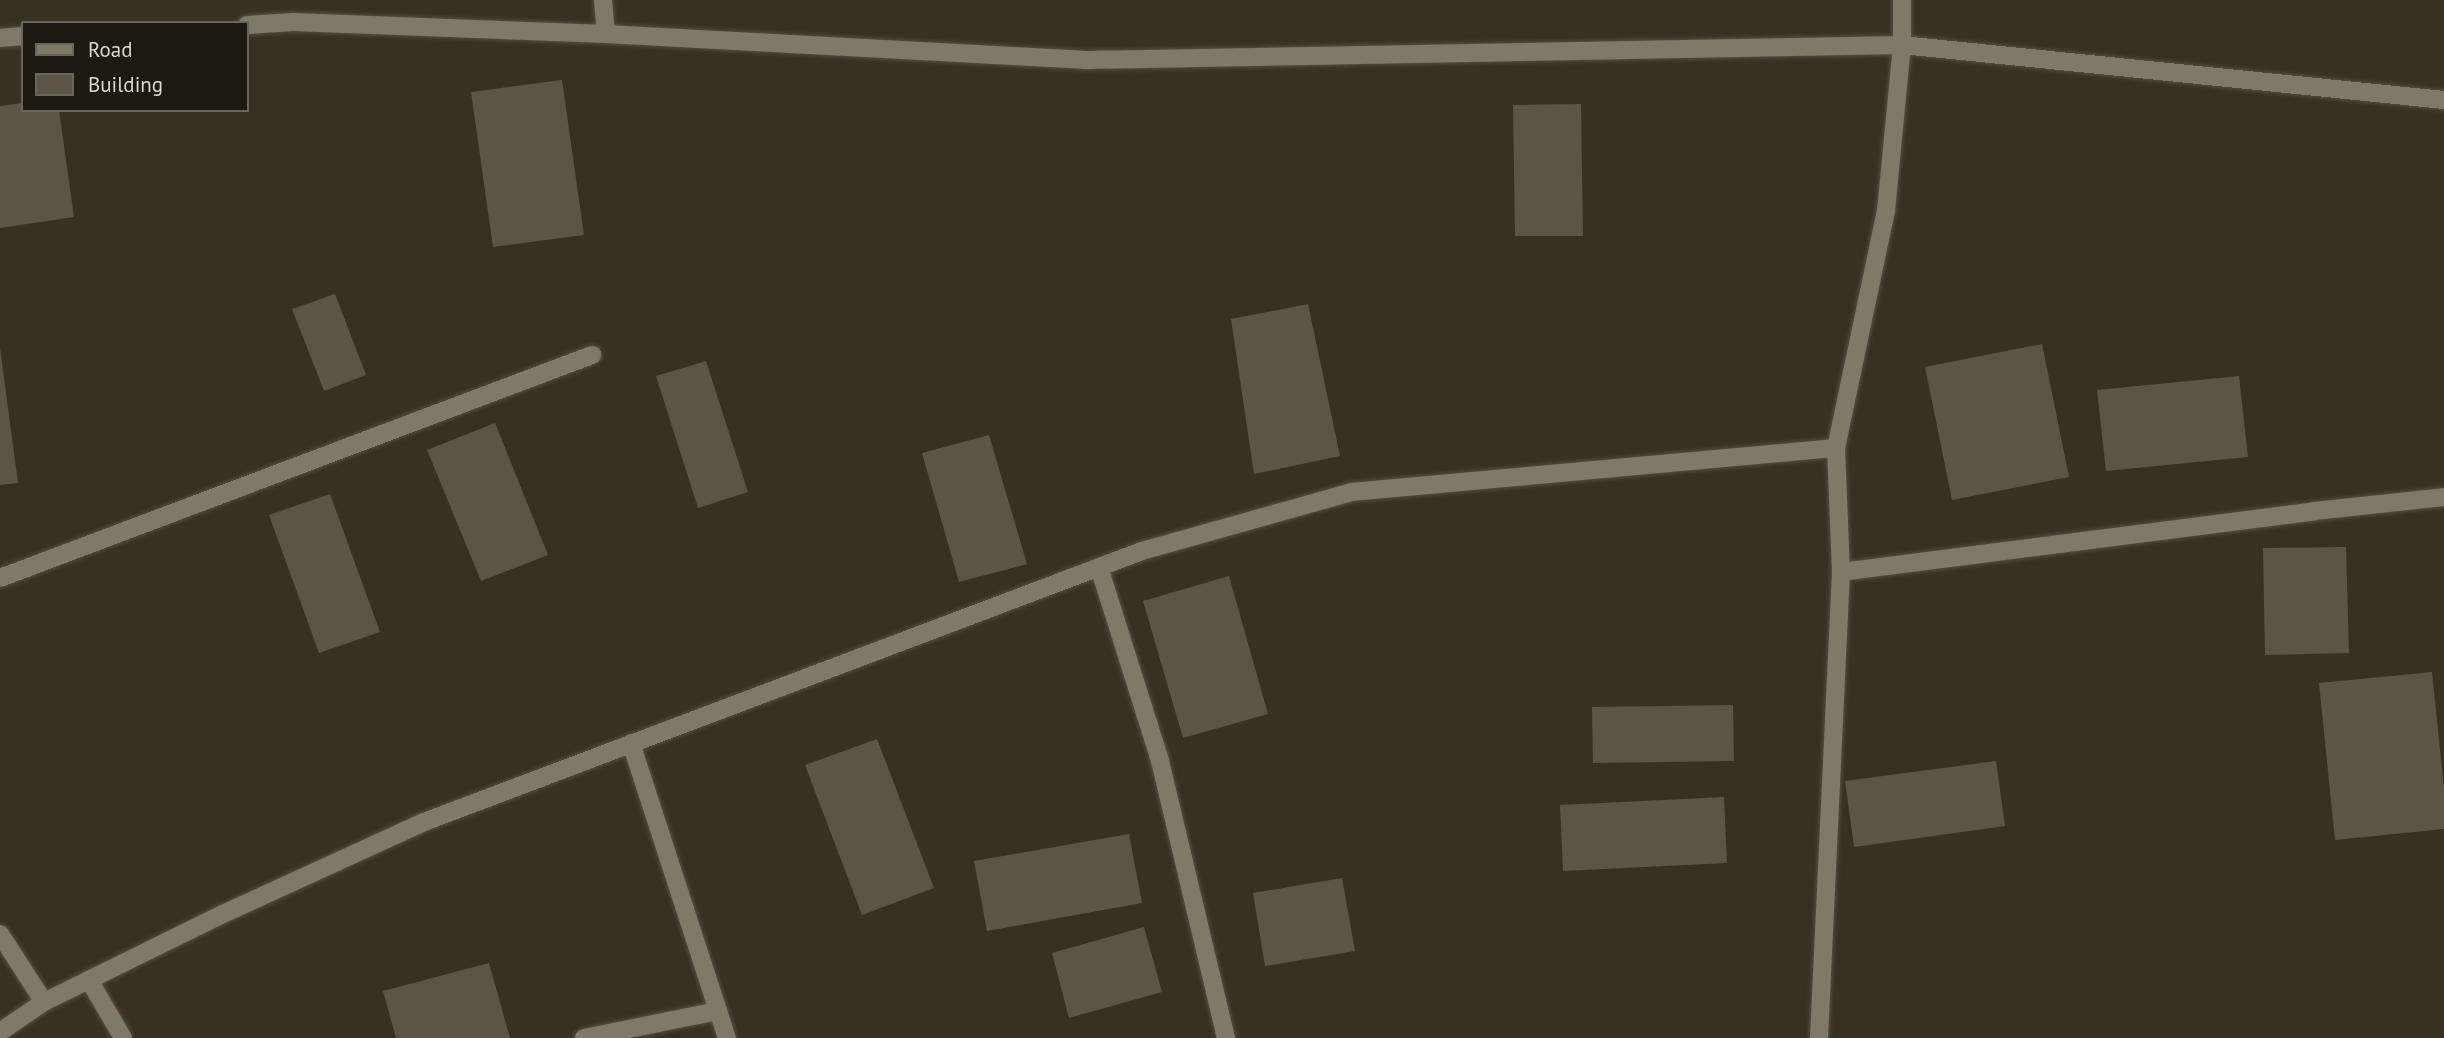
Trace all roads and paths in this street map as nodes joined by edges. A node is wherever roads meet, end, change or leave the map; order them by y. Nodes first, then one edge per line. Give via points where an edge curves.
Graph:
1 (603, 0) edge
2 (1902, 0) edge
3 (248, 24) edge
4 (606, 34) junction
5 (21, 36) edge
6 (0, 38) edge
7 (1902, 45) junction
8 (2444, 100) edge
9 (592, 355) dead end
10 (1836, 448) junction
11 (2444, 497) edge
12 (1099, 567) junction
13 (1840, 572) junction
14 (0, 578) edge
15 (631, 743) junction
16 (0, 934) edge
17 (89, 980) junction
18 (44, 1002) junction
19 (718, 1011) junction
20 (0, 1032) edge
21 (124, 1038) edge
22 (584, 1038) edge
23 (727, 1038) edge
24 (1226, 1038) edge
25 (1819, 1038) edge

1 - 4 street
2 - 7 street
3 - 4 street
4 - 7 street via 1087,60
5 - 6 street
7 - 8 street
7 - 10 street via 1886,211
9 - 14 street
10 - 12 street via 1352,492
10 - 13 street
11 - 13 street
12 - 15 street
12 - 24 street via 1160,761
13 - 25 street
15 - 17 street via 424,822
15 - 19 street
16 - 18 street
17 - 18 street
17 - 21 street
18 - 20 street
19 - 22 street
19 - 23 street

